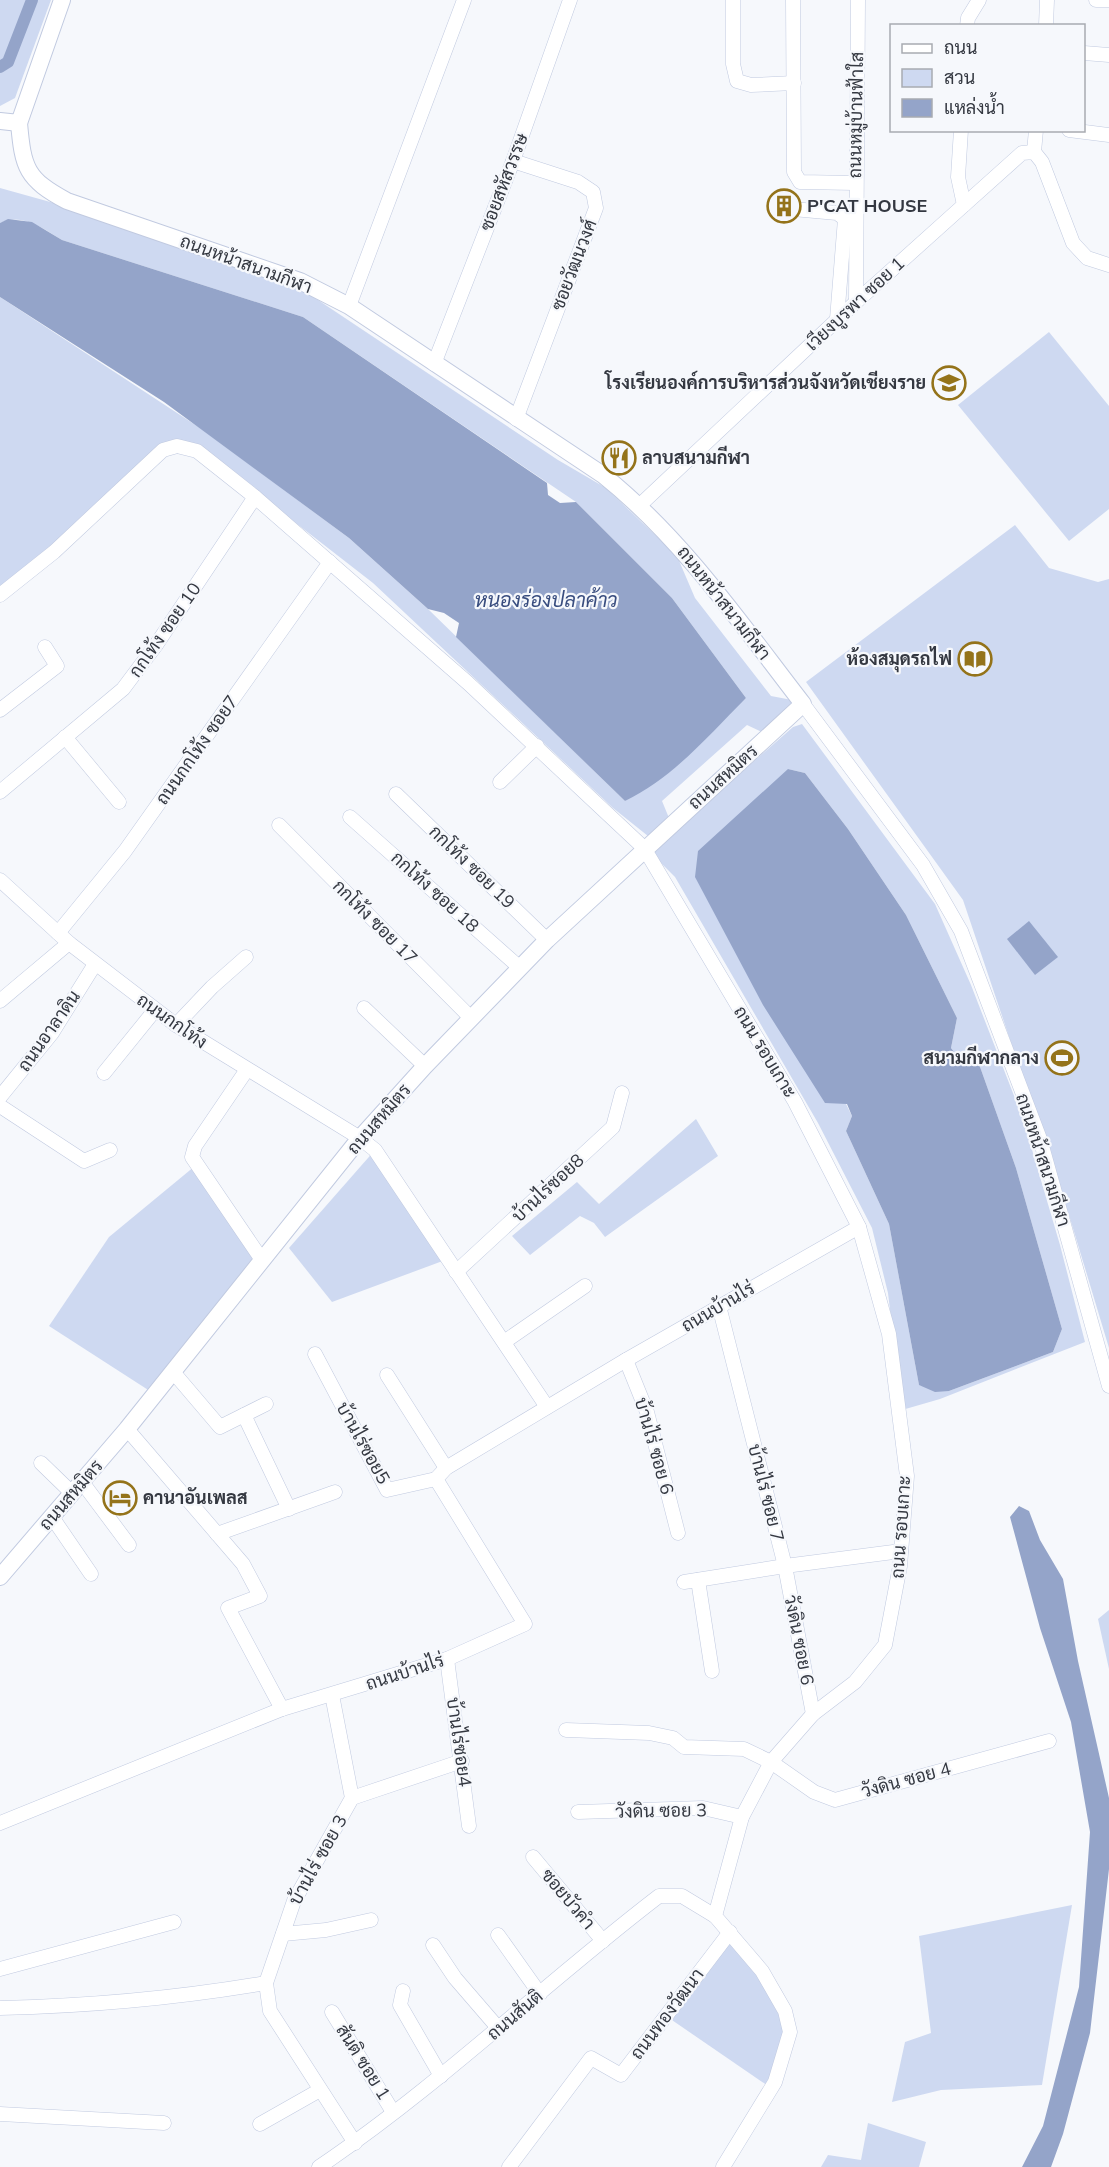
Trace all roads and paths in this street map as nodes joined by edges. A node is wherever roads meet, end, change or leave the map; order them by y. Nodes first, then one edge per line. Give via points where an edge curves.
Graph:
1 (62, 0) edge
2 (464, 0) edge
3 (570, 0) edge
4 (733, 0) edge
5 (793, 0) edge
6 (858, 0) edge
7 (980, 0) edge
8 (1047, 0) edge
9 (1096, 0) edge
10 (1108, 0) edge
11 (968, 24) edge
12 (1046, 24) edge
13 (1085, 53) edge
14 (1109, 55) edge
15 (794, 83) junction
16 (0, 121) edge
17 (19, 123) junction
18 (961, 132) edge
19 (1036, 132) edge
20 (1085, 132) edge
21 (1109, 135) edge
22 (1034, 152) junction
23 (513, 161) junction
24 (855, 183) junction
25 (964, 205) junction
26 (782, 207) dead end
27 (1109, 265) edge
28 (856, 302) junction
29 (349, 306) junction
30 (837, 319) junction
31 (435, 364) junction
32 (516, 419) junction
33 (255, 497) junction
34 (640, 505) junction
35 (330, 562) junction
36 (0, 596) edge
37 (45, 647) dead end
38 (803, 704) junction
39 (0, 710) edge
40 (66, 737) junction
41 (537, 746) junction
42 (500, 782) dead end
43 (0, 792) edge
44 (396, 794) dead end
45 (119, 802) dead end
46 (350, 817) dead end
47 (279, 825) dead end
48 (644, 848) junction
49 (0, 880) edge
50 (58, 933) junction
51 (548, 940) junction
52 (69, 943) junction
53 (246, 957) dead end
54 (95, 964) junction
55 (519, 968) junction
56 (0, 1001) edge
57 (364, 1008) dead end
58 (155, 1010) junction
59 (471, 1018) junction
60 (176, 1025) junction
61 (424, 1066) junction
62 (246, 1071) junction
63 (104, 1073) dead end
64 (622, 1093) dead end
65 (0, 1097) edge
66 (0, 1106) edge
67 (360, 1138) junction
68 (110, 1150) dead end
69 (859, 1227) junction
70 (262, 1260) junction
71 (456, 1272) junction
72 (585, 1286) dead end
73 (719, 1306) junction
74 (504, 1342) junction
75 (315, 1354) dead end
76 (626, 1360) junction
77 (174, 1373) junction
78 (387, 1375) dead end
79 (1109, 1386) edge
80 (266, 1404) dead end
81 (547, 1407) junction
82 (244, 1415) junction
83 (127, 1429) junction
84 (41, 1463) dead end
85 (446, 1468) junction
86 (436, 1479) junction
87 (77, 1488) junction
88 (335, 1492) dead end
89 (289, 1509) junction
90 (51, 1517) junction
91 (678, 1533) dead end
92 (217, 1534) junction
93 (129, 1545) dead end
94 (901, 1551) junction
95 (785, 1566) junction
96 (92, 1574) dead end
97 (0, 1577) edge
98 (698, 1580) junction
99 (684, 1582) dead end
100 (447, 1659) junction
101 (712, 1671) dead end
102 (332, 1695) junction
103 (282, 1709) junction
104 (813, 1714) junction
105 (566, 1730) dead end
106 (1048, 1741) dead end
107 (462, 1761) junction
108 (771, 1762) junction
109 (352, 1798) junction
110 (578, 1812) dead end
111 (742, 1817) junction
112 (0, 1823) edge
113 (469, 1826) dead end
114 (533, 1857) dead end
115 (715, 1916) junction
116 (371, 1920) dead end
117 (174, 1922) dead end
118 (730, 1932) junction
119 (283, 1934) junction
120 (498, 1935) dead end
121 (603, 1941) junction
122 (433, 1944) dead end
123 (0, 1969) edge
124 (266, 1983) junction
125 (403, 1991) dead end
126 (540, 1994) junction
127 (0, 2008) edge
128 (332, 2012) dead end
129 (499, 2029) junction
130 (441, 2076) junction
131 (320, 2090) junction
132 (393, 2112) junction
133 (0, 2114) edge
134 (164, 2123) dead end
135 (260, 2124) dead end
136 (355, 2143) junction
137 (319, 2167) edge
138 (509, 2167) edge
139 (723, 2167) edge

1 - 17 street
2 - 29 street
3 - 23 street, ซอยสหัสวรรษ
4 - 15 street via 733,64 737,81 751,85
5 - 15 street
6 - 24 street, ถนนหมู่บ้านฟ้าใส
7 - 11 street
8 - 12 street
9 - 10 street
13 - 14 street
15 - 24 street via 794,172 800,182
16 - 17 street
17 - 29 street, ถนนหน้าสนามกีฬา via 22,160 40,187 67,201 300,281
18 - 25 street via 958,177
19 - 22 street
20 - 21 street
22 - 25 street, เวียงบูรพา ซอย 1 via 1022,153
22 - 27 street via 1042,162 1073,243 1087,258
23 - 31 street, ซอยสหัสวรรษ
23 - 32 street, ซอยวัฒนวงศ์ via 578,182 593,192 596,208
24 - 28 street, ถนนหมู่บ้านฟ้าใส
25 - 28 street, เวียงบูรพา ซอย 1
26 - 30 street via 837,213 845,219
28 - 30 street, เวียงบูรพา ซอย 1
29 - 31 street, ถนนหน้าสนามกีฬา
30 - 34 street, เวียงบูรพา ซอย 1
31 - 32 street, ถนนหน้าสนามกีฬา
32 - 34 street, ถนนหน้าสนามกีฬา via 603,475
33 - 35 street, ถนน รอบเกาะ
33 - 36 street, ถนน รอบเกาะ via 197,452 177,446 163,450 54,552
33 - 40 street, กกโท้ง ซอย 10 via 139,670
34 - 38 street, ถนนหน้าสนามกีฬา via 681,547
35 - 41 street, ถนน รอบเกาะ
35 - 50 street, ถนนกกโท้ง ซอย7 via 125,852
37 - 39 street via 57,666
38 - 48 street, ถนนสหมิตร
38 - 79 street, ถนนหน้าสนามกีฬา via 923,865 961,931 1040,1139
40 - 43 street, กกโท้ง ซอย 10
40 - 45 street
41 - 42 street
41 - 48 street, ถนน รอบเกาะ
44 - 51 street, กกโท้ง ซอย 19
46 - 55 street, กกโท้ง ซอย 18
47 - 59 street, กกโท้ง ซอย 17
48 - 51 street, ถนนสหมิตร
48 - 69 street, ถนน รอบเกาะ via 795,1102
49 - 50 street, ถนนกกโท้ง
50 - 52 street, ถนนกกโท้ง
51 - 55 street, ถนนสหมิตร
52 - 54 street, ถนนกกโท้ง
52 - 56 street
53 - 60 street
54 - 58 street, ถนนกกโท้ง
54 - 65 street, ถนนอาลาดิน via 52,1033
55 - 59 street, ถนนสหมิตร
57 - 61 street
58 - 60 street, ถนนกกโท้ง
58 - 63 street
59 - 61 street, ถนนสหมิตร
60 - 62 street, ถนนกกโท้ง
61 - 67 street, ถนนสหมิตร
62 - 67 street, ถนนกกโท้ง
62 - 70 street via 195,1146 192,1158
64 - 71 street, บ้านไร่ซอย8 via 613,1127
66 - 68 street via 84,1161
67 - 70 street, ถนนสหมิตร
67 - 71 street via 375,1150
69 - 73 street, ถนนบ้านไร่
69 - 94 street, ถนน รอบเกาะ via 889,1334 907,1476
70 - 77 street, ถนนสหมิตร
71 - 74 street
72 - 74 street
73 - 76 street, ถนนบ้านไร่
73 - 95 street, บ้านไร่ ซอย 7
74 - 81 street
75 - 86 street, บ้านไร่ซอย5 via 387,1490
76 - 81 street, ถนนบ้านไร่
76 - 91 street, บ้านไร่ ซอย 6 via 647,1412
77 - 82 street via 220,1427
77 - 83 street, ถนนสหมิตร
78 - 85 street
80 - 82 street
81 - 85 street, ถนนบ้านไร่
82 - 89 street
83 - 87 street, ถนนสหมิตร
83 - 92 street
84 - 87 street
85 - 86 street, ถนนบ้านไร่
86 - 100 street, ถนนบ้านไร่ via 525,1624
87 - 90 street, ถนนสหมิตร
87 - 93 street
88 - 89 street
89 - 92 street
90 - 96 street
90 - 97 street, ถนนสหมิตร
92 - 103 street via 243,1564 260,1596 228,1608
94 - 95 street, บ้านไร่ ซอย 7
94 - 104 street, ถนน รอบเกาะ via 885,1645 855,1682
95 - 98 street
95 - 104 street, วังดิน ซอย 6
98 - 99 street
98 - 101 street
100 - 102 street, ถนนบ้านไร่
100 - 107 street, บ้านไร่ซอย4
102 - 103 street, ถนนบ้านไร่
102 - 109 street, บ้านไร่ ซอย 3
103 - 112 street, ถนนบ้านไร่
104 - 108 street, ถนน รอบเกาะ
105 - 108 street, วังดิน ซอย 4 via 639,1732 673,1738 684,1747 744,1749
106 - 108 street, วังดิน ซอย 4 via 835,1800 814,1792
107 - 109 street
107 - 113 street, บ้านไร่ซอย4
108 - 111 street, ถนน รอบเกาะ
109 - 119 street, บ้านไร่ ซอย 3 via 294,1901
110 - 111 street, วังดิน ซอย 3 via 704,1808
111 - 115 street, ถนน รอบเกาะ
114 - 121 street, ซอยบัวคำ
115 - 118 street
115 - 121 street, ถนนสันติ via 682,1896 659,1896
116 - 119 street
117 - 123 street
118 - 138 street, ถนนทองวัฒนา via 621,2075 591,2058
118 - 139 street via 762,1971 785,2011 790,2032 775,2082
119 - 124 street, บ้านไร่ ซอย 3
120 - 126 street
121 - 126 street, ถนนสันติ
122 - 129 street via 455,1978
124 - 127 street via 159,1999
124 - 131 street, บ้านไร่ ซอย 3 via 270,2011
125 - 130 street via 400,2005
126 - 129 street, ถนนสันติ
128 - 132 street, สันติ ซอย 1
129 - 130 street, ถนนสันติ
130 - 132 street, ถนนสันติ
131 - 135 street
131 - 136 street, บ้านไร่ ซอย 3
132 - 136 street, ถนนสันติ
133 - 134 street
136 - 137 street, ถนนสันติ

